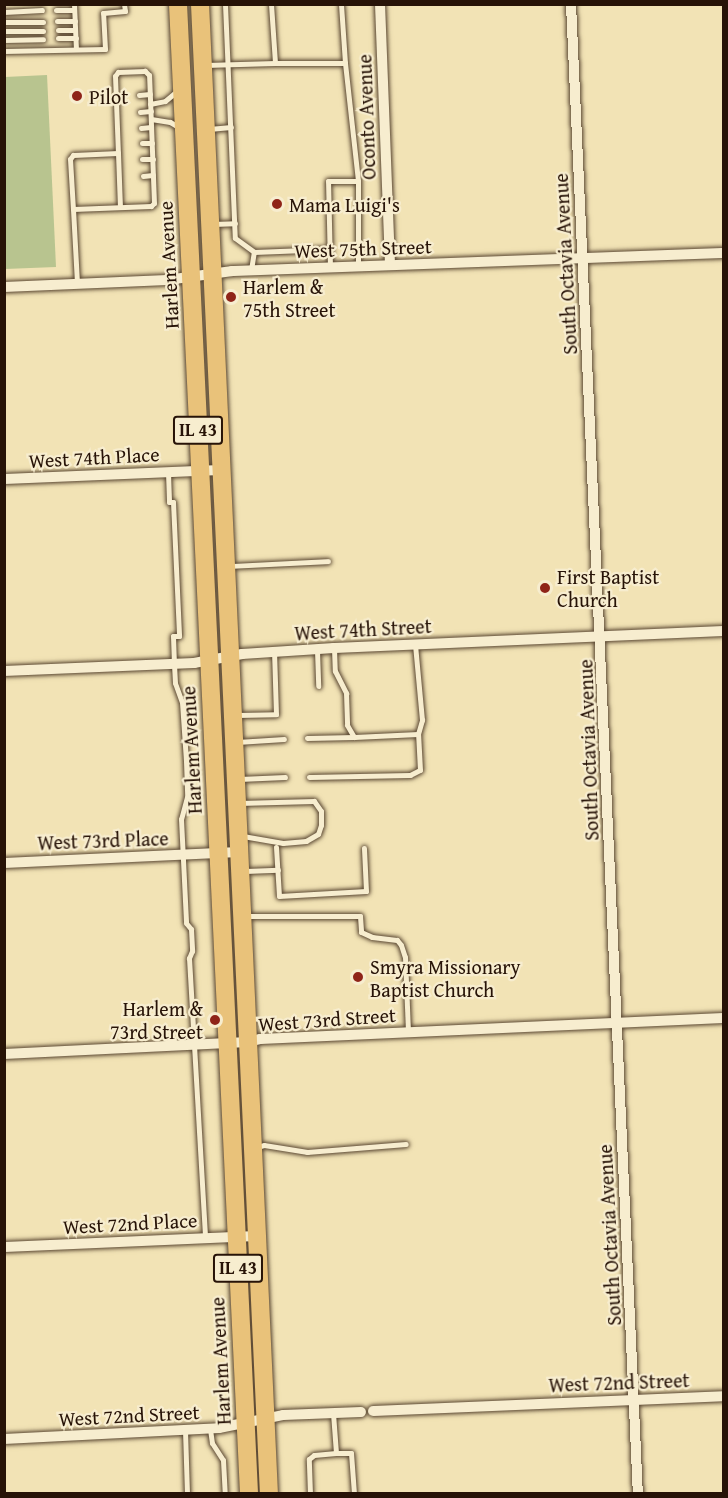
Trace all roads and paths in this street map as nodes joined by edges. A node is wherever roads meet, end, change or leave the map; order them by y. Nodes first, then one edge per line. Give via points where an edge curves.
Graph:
1 (124, 4) edge
2 (178, 4) edge
3 (200, 4) edge
4 (225, 4) edge
5 (272, 4) edge
6 (341, 4) edge
7 (380, 4) edge
8 (571, 4) edge
9 (74, 7) edge
10 (42, 10) dead end
11 (56, 10) dead end
12 (4, 12) edge
13 (57, 21) dead end
14 (75, 21) junction
15 (4, 22) edge
16 (43, 22) dead end
17 (58, 30) dead end
18 (75, 30) junction
19 (4, 31) edge
20 (43, 31) dead end
21 (58, 38) dead end
22 (76, 38) junction
23 (43, 39) dead end
24 (4, 40) edge
25 (76, 49) junction
26 (4, 51) edge
27 (275, 63) junction
28 (345, 63) junction
29 (202, 64) junction
30 (228, 64) junction
31 (182, 86) junction
32 (150, 94) junction
33 (125, 95) dead end
34 (140, 95) dead end
35 (116, 96) junction
36 (150, 104) junction
37 (151, 111) junction
38 (140, 112) dead end
39 (116, 113) junction
40 (125, 113) dead end
41 (151, 119) junction
42 (151, 127) junction
43 (231, 127) junction
44 (126, 128) dead end
45 (141, 128) dead end
46 (117, 129) junction
47 (205, 129) junction
48 (184, 132) junction
49 (142, 143) dead end
50 (152, 143) junction
51 (118, 144) junction
52 (127, 144) dead end
53 (118, 153) junction
54 (142, 159) dead end
55 (153, 159) junction
56 (128, 160) dead end
57 (118, 161) junction
58 (153, 175) junction
59 (129, 176) dead end
60 (143, 176) dead end
61 (119, 177) junction
62 (358, 181) junction
63 (120, 207) junction
64 (73, 209) junction
65 (235, 223) junction
66 (210, 224) junction
67 (330, 249) junction
68 (254, 252) junction
69 (723, 253) edge
70 (583, 259) junction
71 (390, 265) junction
72 (358, 266) junction
73 (330, 267) junction
74 (251, 270) junction
75 (212, 274) junction
76 (191, 277) junction
77 (77, 284) junction
78 (4, 287) edge
79 (221, 470) junction
80 (200, 471) junction
81 (168, 472) junction
82 (4, 479) edge
83 (328, 561) dead end
84 (226, 566) junction
85 (723, 631) edge
86 (601, 635) junction
87 (415, 645) junction
88 (334, 648) junction
89 (317, 650) junction
90 (274, 652) junction
91 (230, 656) junction
92 (209, 660) junction
93 (174, 664) junction
94 (4, 671) edge
95 (318, 686) dead end
96 (233, 715) junction
97 (418, 734) junction
98 (354, 736) junction
99 (307, 738) dead end
100 (284, 739) dead end
101 (234, 742) junction
102 (285, 777) dead end
103 (309, 777) dead end
104 (236, 779) junction
105 (237, 803) junction
106 (239, 844) junction
107 (276, 847) dead end
108 (364, 848) dead end
109 (218, 854) junction
110 (183, 855) junction
111 (4, 863) edge
112 (278, 870) junction
113 (240, 872) junction
114 (242, 916) junction
115 (723, 1018) edge
116 (617, 1023) junction
117 (408, 1032) junction
118 (248, 1042) junction
119 (227, 1043) junction
120 (195, 1045) junction
121 (4, 1054) edge
122 (406, 1144) dead end
123 (253, 1148) junction
124 (237, 1236) junction
125 (257, 1236) junction
126 (205, 1238) junction
127 (4, 1247) edge
128 (723, 1396) edge
129 (634, 1400) junction
130 (373, 1411) dead end
131 (361, 1412) dead end
132 (333, 1413) junction
133 (266, 1419) junction
134 (245, 1423) junction
135 (210, 1429) junction
136 (185, 1430) junction
137 (4, 1439) edge
138 (336, 1453) junction
139 (186, 1494) edge
140 (225, 1494) edge
141 (249, 1494) edge
142 (269, 1494) edge
143 (310, 1494) edge
144 (354, 1494) edge
145 (638, 1494) edge

1 - 25 lane via 124,11 103,13 105,49
2 - 31 main road, Harlem Avenue / IL 43
3 - 29 main road, IL 43
4 - 30 lane
5 - 27 lane
6 - 28 lane
7 - 71 street, Oconto Avenue
8 - 70 street, South Octavia Avenue
9 - 11 lane
9 - 14 lane
10 - 12 lane
13 - 14 lane
14 - 18 lane
15 - 16 lane
17 - 18 lane
18 - 22 lane
19 - 20 lane
21 - 22 lane
22 - 25 lane
23 - 24 lane
25 - 26 lane
27 - 28 lane
27 - 30 lane
28 - 62 lane
29 - 30 lane
29 - 47 main road, IL 43
30 - 43 lane
31 - 36 lane via 165,101
31 - 48 main road, Harlem Avenue / IL 43
32 - 34 lane
32 - 35 lane via 149,75 145,71 118,72
32 - 36 lane
33 - 35 lane
35 - 39 lane
36 - 37 lane
37 - 38 lane
37 - 41 lane
39 - 40 lane
39 - 46 lane
41 - 42 lane
41 - 48 lane via 170,122
42 - 45 lane
42 - 50 lane
43 - 47 lane
43 - 65 lane
44 - 46 lane
46 - 51 lane
47 - 66 main road, IL 43
48 - 76 main road, Harlem Avenue / IL 43
49 - 50 lane
50 - 55 lane
51 - 52 lane
51 - 53 lane
53 - 57 lane
53 - 64 lane via 73,155
54 - 55 lane
55 - 58 lane
56 - 57 lane
57 - 61 lane
58 - 60 lane
58 - 63 lane via 151,206
59 - 61 lane
61 - 63 lane
62 - 67 lane via 328,181
62 - 72 lane
63 - 64 lane
64 - 77 lane
65 - 66 lane
65 - 68 lane via 236,238
66 - 75 main road, IL 43
67 - 68 lane
67 - 73 lane
68 - 74 lane
69 - 70 street, West 75th Street
70 - 71 street, West 75th Street
70 - 86 street, South Octavia Avenue
71 - 72 street, West 75th Street
72 - 73 street, West 75th Street
73 - 74 street, West 75th Street
74 - 75 street, West 75th Street
75 - 76 street, West 75th Street
75 - 79 main road, IL 43
76 - 77 street, West 75th Street
76 - 80 main road, Harlem Avenue / IL 43
77 - 78 street, West 75th Street
79 - 80 street, West 74th Place
79 - 84 main road, IL 43
80 - 81 street, West 74th Place
80 - 92 main road, Harlem Avenue / IL 43
81 - 82 street, West 74th Place
81 - 93 lane via 179,636 173,636
83 - 84 lane
84 - 91 main road, IL 43
85 - 86 street, West 74th Street
86 - 87 street, West 74th Street
86 - 116 street, South Octavia Avenue
87 - 88 street, West 74th Street
87 - 97 lane via 422,720
88 - 89 street, West 74th Street
88 - 98 lane via 334,671 346,693 347,725
89 - 90 street, West 74th Street
89 - 95 lane
90 - 91 street, West 74th Street
90 - 96 lane via 276,714
91 - 92 street, West 74th Street
91 - 96 main road, IL 43
92 - 93 street, West 74th Street
92 - 109 main road, Harlem Avenue / IL 43
93 - 94 street, West 74th Street
93 - 110 lane via 182,702 186,761 187,797 181,819
96 - 101 main road, IL 43
97 - 98 lane
97 - 103 lane via 420,770 410,775
98 - 99 lane
100 - 101 lane
101 - 104 main road, IL 43
102 - 104 lane
104 - 105 main road, IL 43
105 - 106 main road, IL 43
105 - 106 lane via 314,801 321,811 318,834 306,841 283,843 251,836
106 - 109 street, West 73rd Place
106 - 113 main road, IL 43
107 - 112 lane
108 - 112 lane via 366,891 279,896
109 - 110 street, West 73rd Place
109 - 119 main road, Harlem Avenue / IL 43
110 - 111 street, West 73rd Place
110 - 120 lane via 186,923 191,929
112 - 113 lane
113 - 114 main road, IL 43
114 - 117 lane via 360,916 361,932 397,940 405,957
114 - 118 main road, IL 43
115 - 116 street, West 73rd Street
116 - 117 street, West 73rd Street
116 - 129 street, South Octavia Avenue
117 - 118 street, West 73rd Street
118 - 119 street, West 73rd Street
118 - 123 main road, IL 43
119 - 120 street, West 73rd Street
119 - 124 main road, Harlem Avenue / IL 43
120 - 121 street, West 73rd Street
120 - 126 lane
122 - 123 lane via 307,1152 264,1145
123 - 125 main road, IL 43
124 - 125 street, West 72nd Place
124 - 126 street, West 72nd Place
124 - 134 main road, Harlem Avenue / IL 43
125 - 133 main road, IL 43
126 - 127 street, West 72nd Place
128 - 129 street, West 72nd Street
129 - 130 street, West 72nd Street
129 - 145 street, South Octavia Avenue
131 - 132 street, West 72nd Street
132 - 133 street, West 72nd Street
132 - 138 lane
133 - 134 street, West 72nd Street
133 - 142 main road, IL 43
134 - 135 street, West 72nd Street
134 - 141 main road, Harlem Avenue / IL 43
135 - 136 street, West 72nd Street
135 - 140 lane via 212,1443 223,1461
136 - 137 street, West 72nd Street
136 - 139 lane
138 - 143 lane via 309,1459
138 - 144 lane via 351,1453

